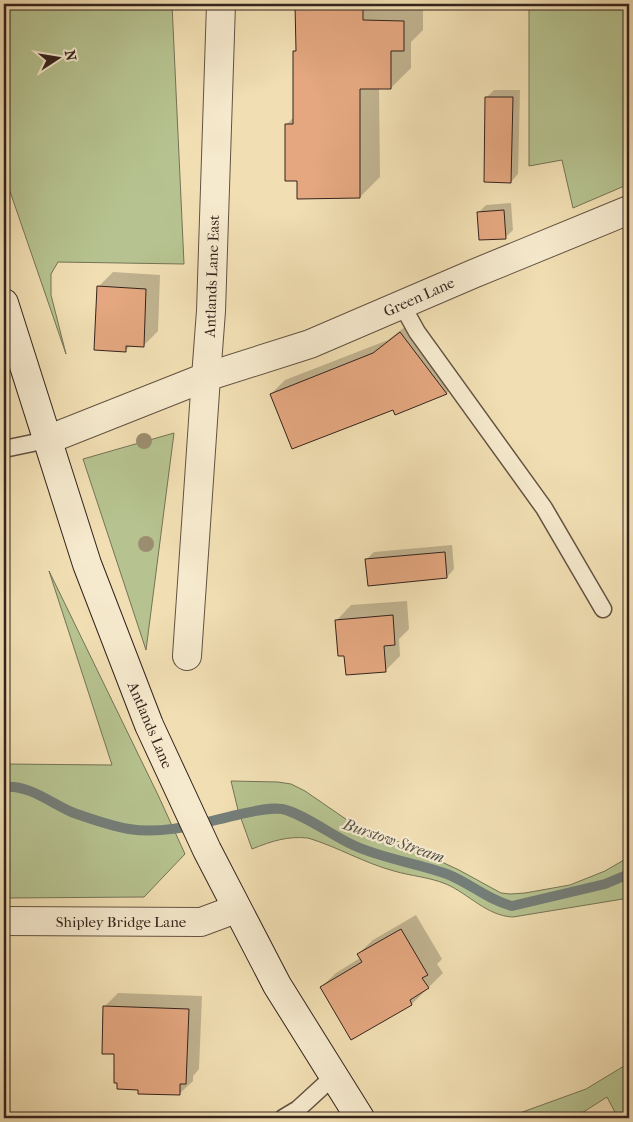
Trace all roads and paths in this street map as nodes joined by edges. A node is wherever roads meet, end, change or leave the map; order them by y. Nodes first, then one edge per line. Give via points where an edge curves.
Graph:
1 (221, 4) edge
2 (629, 210) edge
3 (4, 303) edge
4 (402, 305) junction
5 (206, 377) junction
6 (46, 440) junction
7 (4, 449) edge
8 (604, 609) dead end
9 (187, 656) dead end
10 (236, 909) junction
11 (4, 921) edge
12 (334, 1076) junction
13 (283, 1118) edge
14 (360, 1118) edge

1 - 5 street, Antlands Lane East
2 - 4 street, Green Lane
3 - 6 street, Antlands Lane
4 - 5 street, Green Lane via 310,344
4 - 8 lane via 416,332 544,508
5 - 6 street
5 - 9 street, Antlands Lane East
6 - 7 lane
6 - 10 street, Antlands Lane via 86,564 149,725
10 - 11 street, Shipley Bridge Lane via 202,922
10 - 12 street, Antlands Lane via 277,985
12 - 13 lane via 298,1109
12 - 14 street, Antlands Lane

